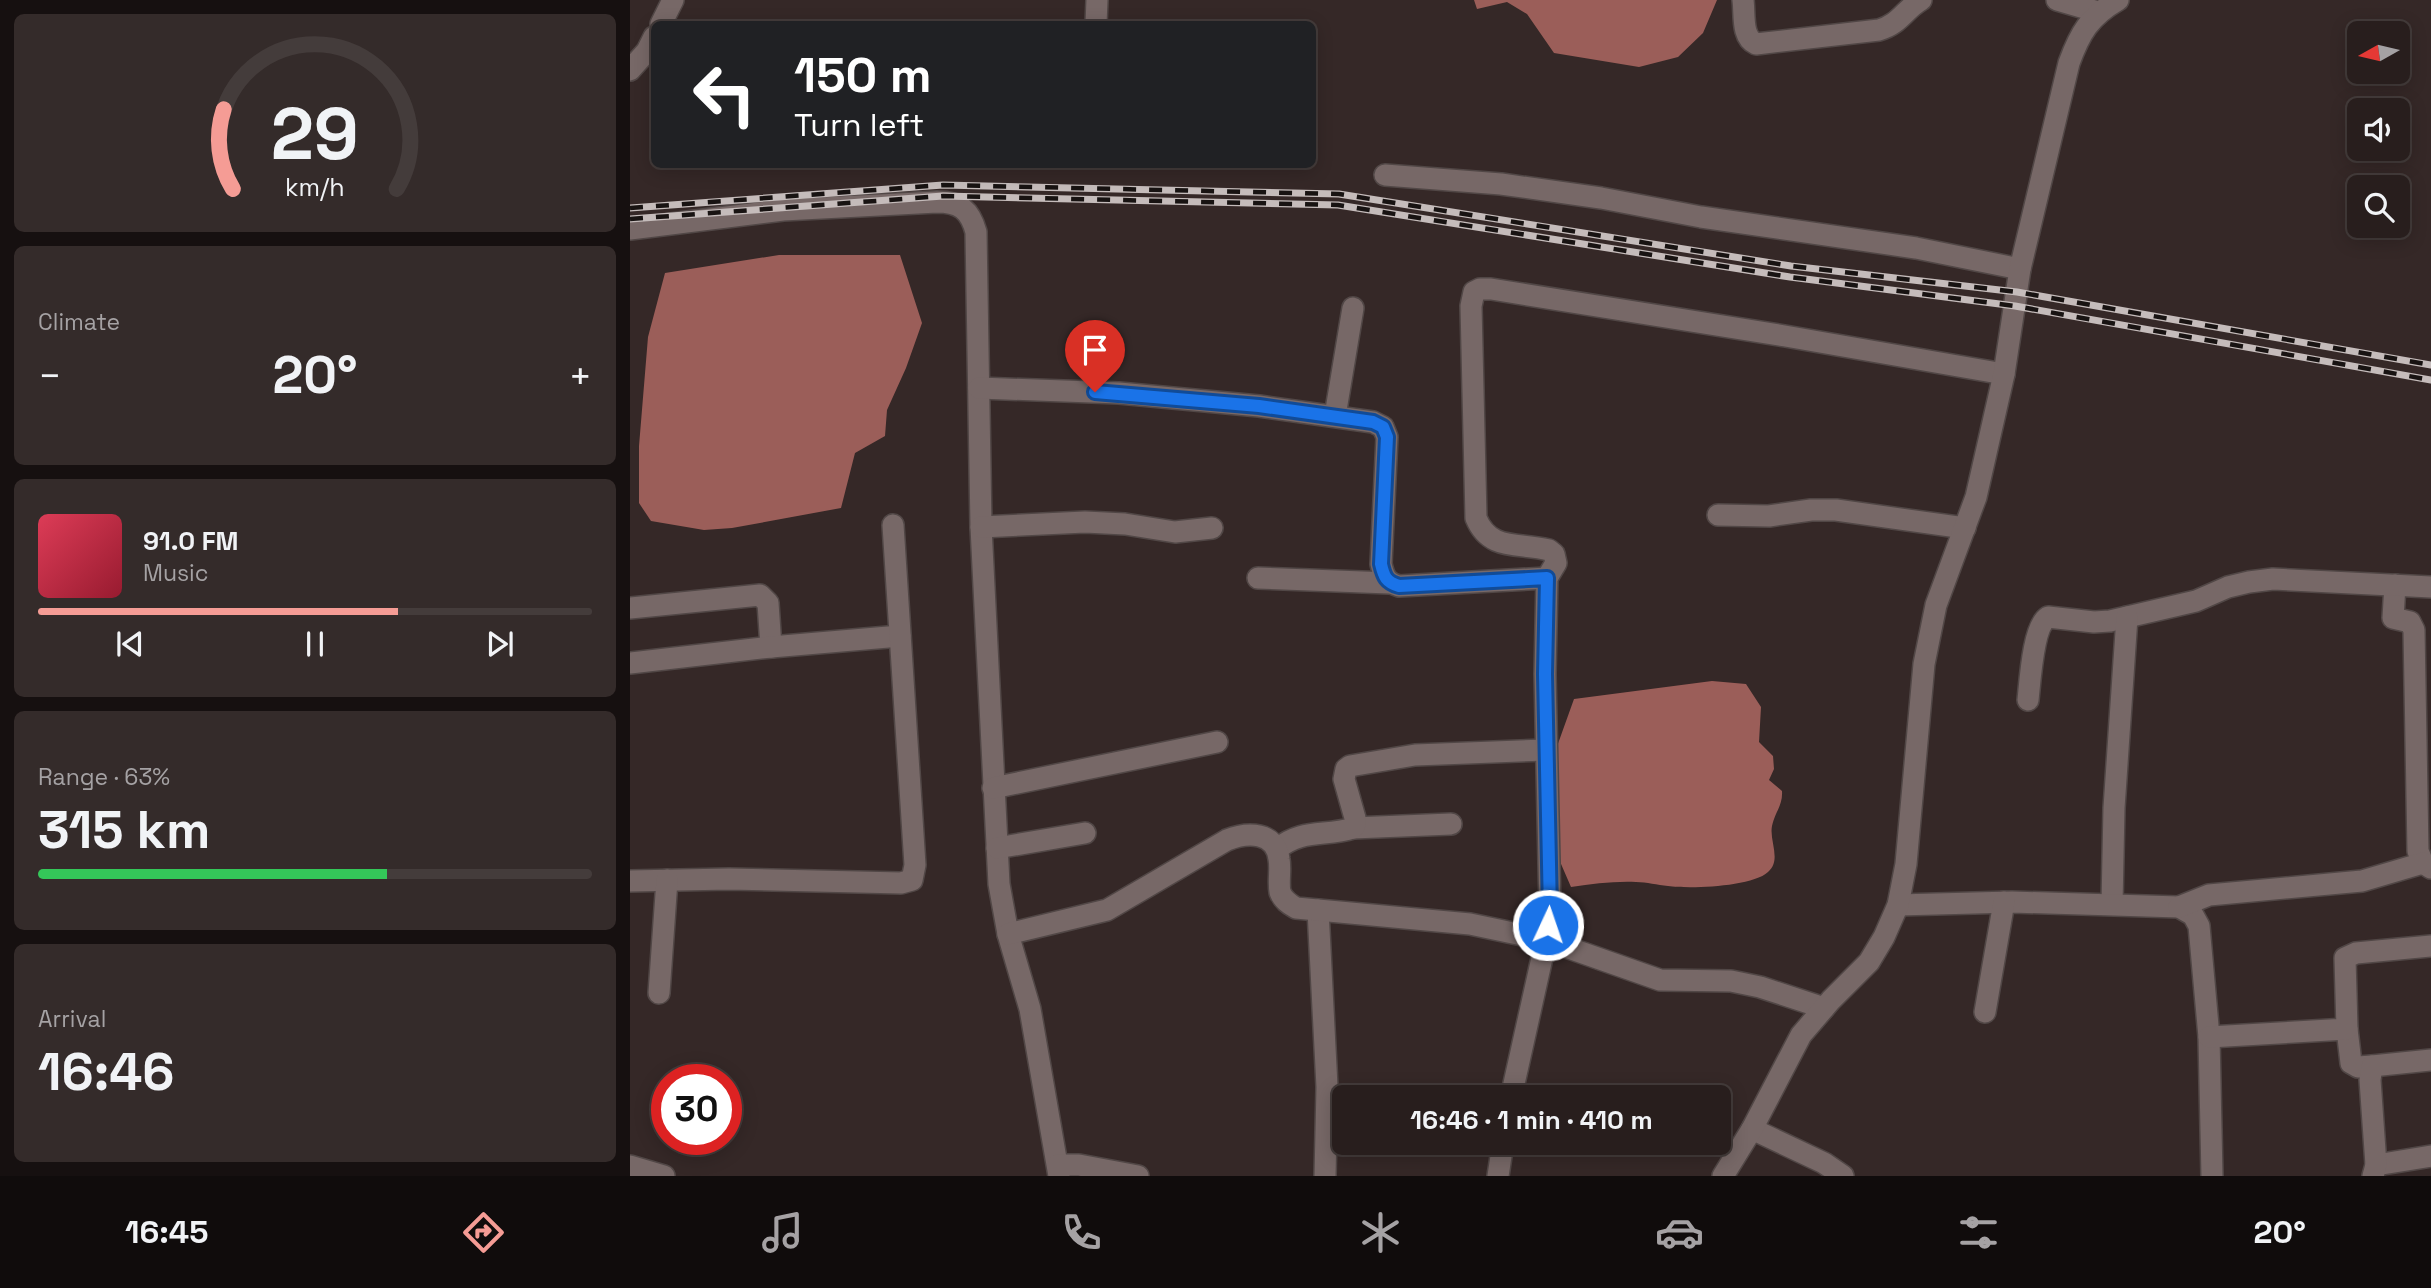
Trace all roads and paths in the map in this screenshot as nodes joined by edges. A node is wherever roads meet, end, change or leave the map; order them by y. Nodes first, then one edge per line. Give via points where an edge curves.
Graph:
1 (673, 0) edge
2 (1097, 0) edge
3 (1744, 0) edge
4 (1921, 0) edge
5 (2057, 0) edge
6 (2118, 0) edge
7 (2098, 12) junction
8 (662, 21) edge
9 (1096, 21) edge
10 (651, 43) edge
11 (630, 71) edge
12 (1385, 175) dead end
13 (630, 229) edge
14 (2020, 270) junction
15 (1353, 308) dead end
16 (2004, 374) junction
17 (979, 388) junction
18 (1335, 416) junction
19 (1718, 515) dead end
20 (892, 525) dead end
21 (981, 527) junction
22 (1212, 528) dead end
23 (1965, 528) junction
24 (1258, 578) dead end
25 (1547, 578) junction
26 (1389, 583) junction
27 (2395, 586) junction
28 (2431, 587) edge
29 (630, 608) edge
30 (2127, 617) junction
31 (900, 636) junction
32 (771, 646) junction
33 (630, 663) edge
34 (2028, 700) dead end
35 (1217, 742) dead end
36 (1546, 750) junction
37 (993, 788) junction
38 (1451, 824) dead end
39 (1353, 828) junction
40 (1085, 833) dead end
41 (997, 848) junction
42 (1278, 849) junction
43 (2427, 865) edge
44 (667, 880) junction
45 (630, 881) edge
46 (2004, 902) junction
47 (2112, 904) junction
48 (1898, 905) junction
49 (2179, 908) junction
50 (1318, 910) junction
51 (1008, 934) junction
52 (1546, 940) junction
53 (2431, 946) edge
54 (659, 993) dead end
55 (1824, 1008) junction
56 (1985, 1012) dead end
57 (2347, 1029) junction
58 (2209, 1037) junction
59 (2431, 1060) edge
60 (2372, 1066) junction
61 (1514, 1085) edge
62 (1752, 1129) junction
63 (1501, 1155) edge
64 (2431, 1156) edge
65 (630, 1166) edge
66 (1059, 1170) edge
67 (2374, 1171) edge
68 (664, 1176) edge
69 (1138, 1176) edge
70 (1325, 1176) edge
71 (1498, 1176) edge
72 (1723, 1176) edge
73 (1843, 1176) edge
74 (2212, 1176) edge

1 - 8 street
2 - 9 street
3 - 4 street via 1746,33 1756,44 1879,30 1892,26
5 - 7 street
6 - 7 street
7 - 14 street via 2078,36 2069,63
10 - 11 street
12 - 14 street via 1601,198 1916,248
13 - 17 street via 783,210 954,202 967,210 976,232
14 - 16 street
15 - 18 street
16 - 23 street
16 - 25 street via 1480,289 1474,292 1471,306 1476,518 1489,538 1554,554 1556,563
17 - 18 street via 1119,393
17 - 21 street
18 - 26 street via 1373,422 1383,427 1387,437 1381,564
19 - 23 street via 1836,510
20 - 31 street
21 - 22 street via 1084,522 1175,532
21 - 37 street
23 - 48 street via 1936,605 1924,664
24 - 26 street
25 - 26 street
25 - 36 street
27 - 28 street
27 - 30 street via 2273,579 2228,587 2196,601
27 - 43 street via 2393,618 2410,622 2414,630 2418,851
29 - 32 street via 760,595 768,603
30 - 34 street via 2094,622 2042,620
30 - 47 street
31 - 32 street
31 - 44 street via 915,865 912,880
32 - 33 street
35 - 37 street
36 - 39 street via 1415,755 1350,766 1344,779
36 - 52 street via 1550,911
37 - 41 street
38 - 39 street
39 - 42 street via 1309,833
40 - 41 street
41 - 51 street
42 - 50 street via 1280,893 1296,908
42 - 51 street via 1262,836 1238,836 1107,910
43 - 49 street via 2362,881 2209,895
44 - 45 street
44 - 54 street
46 - 47 street
46 - 48 street
46 - 56 street
47 - 49 street
48 - 55 street via 1869,962
49 - 58 street via 2193,915 2199,926
50 - 52 street via 1470,924
50 - 70 street via 1327,1087
51 - 66 street via 1030,1009
52 - 55 street via 1660,979 1731,981
52 - 61 street
53 - 57 street via 2345,958
55 - 62 street via 1801,1035
57 - 58 street
57 - 60 street via 2351,1063 2358,1068
58 - 74 street
59 - 60 street
60 - 67 street
62 - 72 street
62 - 73 street
63 - 71 street
64 - 67 street
65 - 68 street
66 - 69 street via 1079,1165

